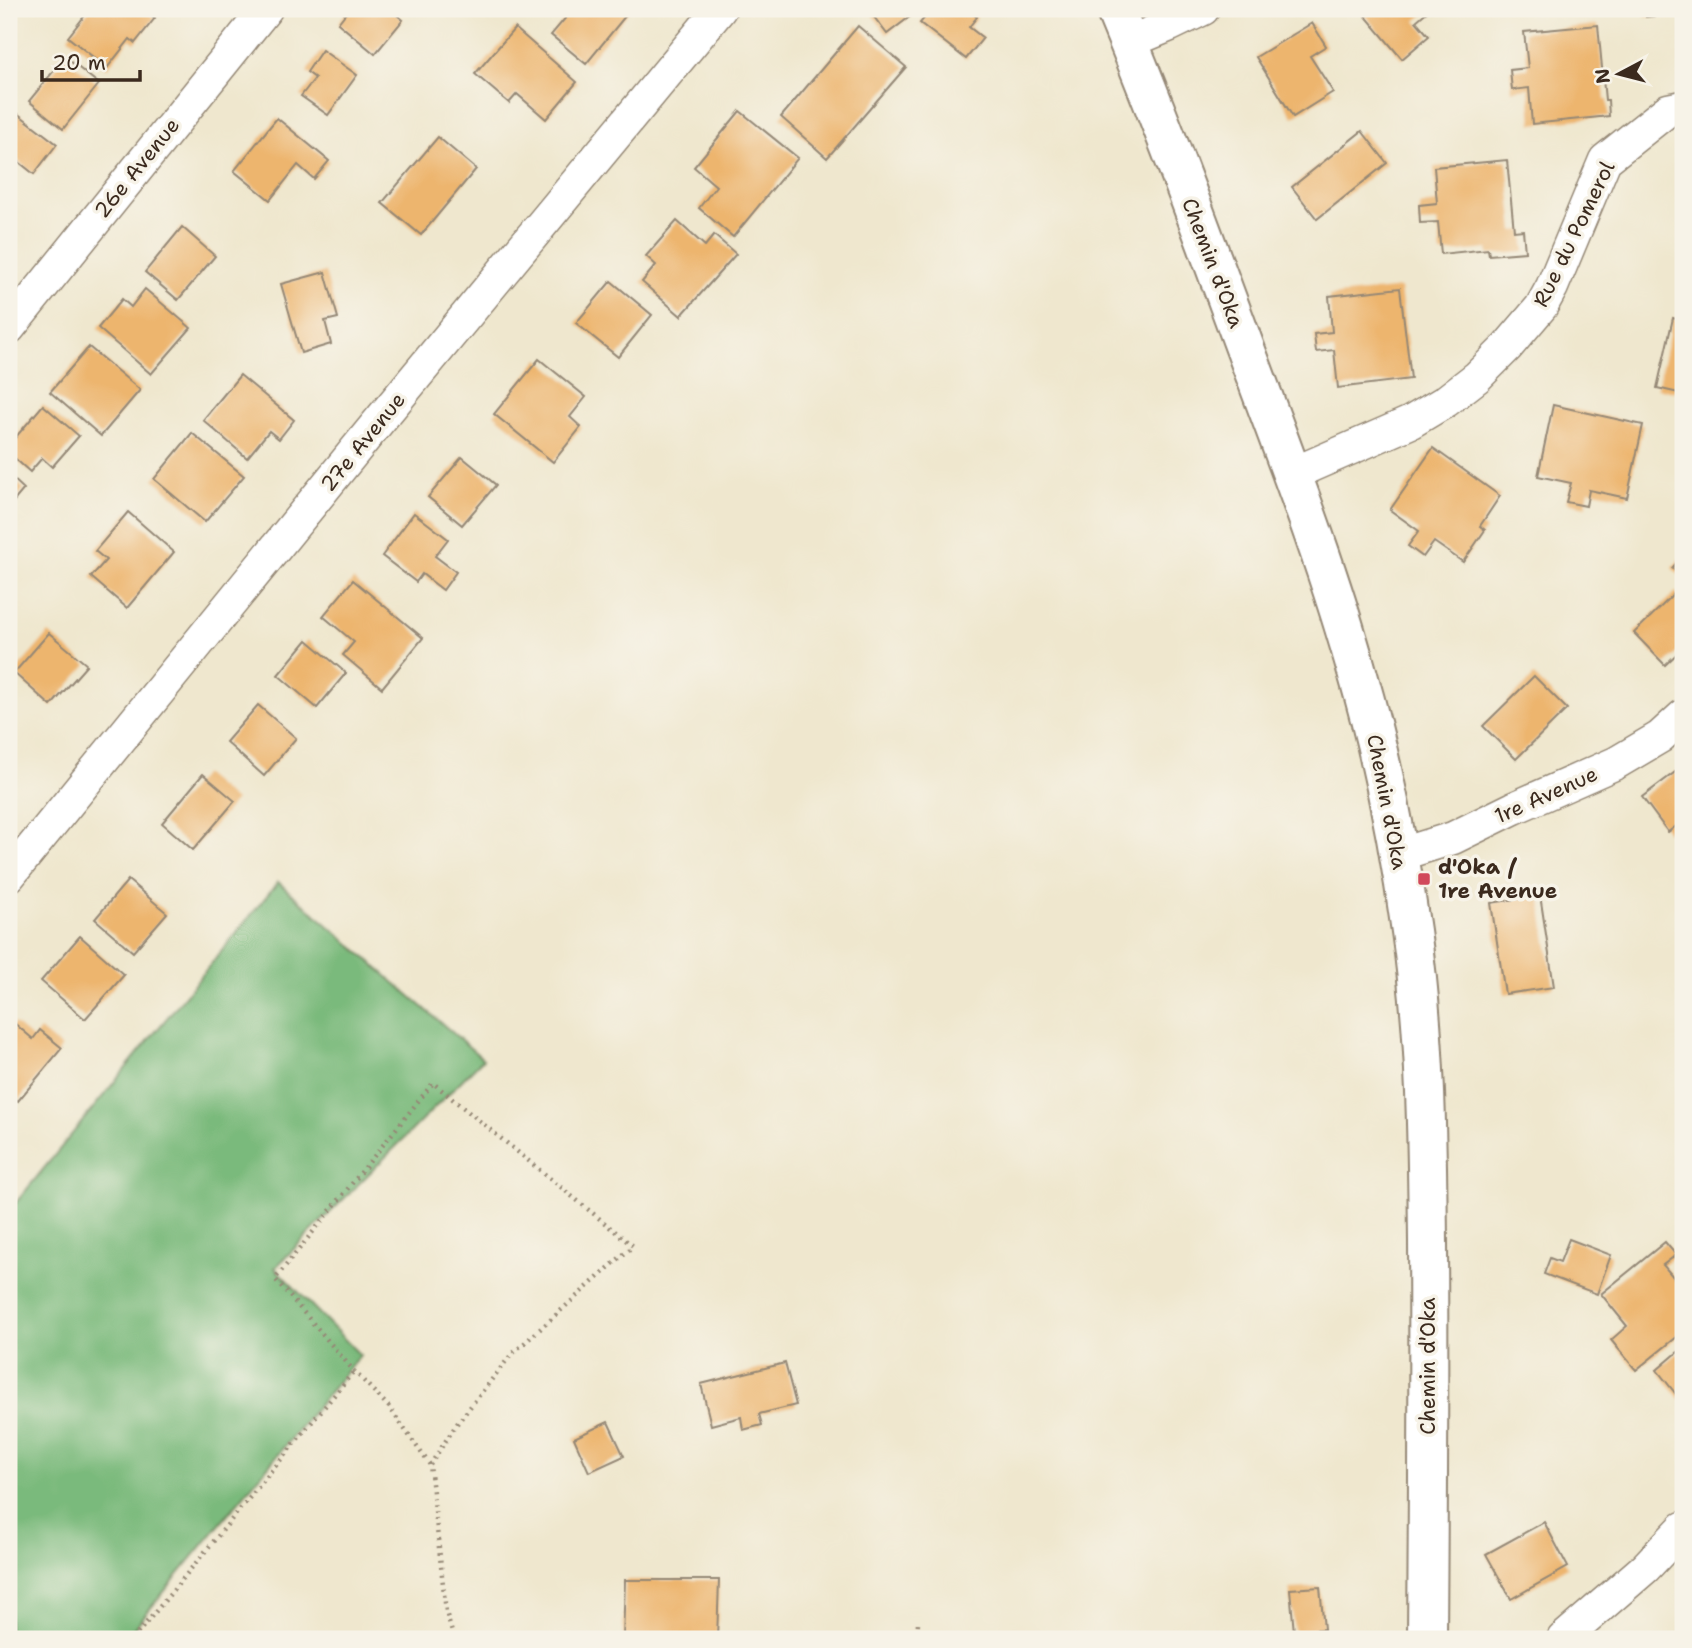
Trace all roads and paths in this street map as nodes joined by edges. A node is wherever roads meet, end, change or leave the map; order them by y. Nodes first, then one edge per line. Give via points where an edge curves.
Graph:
1 (266, 9) edge
2 (720, 9) edge
3 (1203, 9) edge
4 (1122, 26) edge
5 (1683, 107) edge
6 (9, 327) edge
7 (1292, 474) junction
8 (1683, 716) edge
9 (1398, 855) junction
10 (9, 876) edge
11 (355, 1371) junction
12 (430, 1465) junction
13 (1683, 1528) edge
14 (918, 1622) dead end
15 (133, 1639) edge
16 (454, 1639) edge
17 (917, 1639) edge
18 (1427, 1639) edge
19 (1563, 1639) edge

1 - 6 street, 26e Avenue
2 - 10 street, 27e Avenue
3 - 4 street via 1170,25
4 - 7 main road, Chemin d'Oka
5 - 7 street, Rue du Pomerol via 1668,110 1605,160 1541,307 1477,377 1411,422
7 - 9 main road, Chemin d'Oka via 1358,673
8 - 9 street, 1re Avenue via 1660,737 1616,763 1453,838
9 - 18 main road, Chemin d'Oka via 1417,975 1427,1165
11 - 12 path via 389,1407
11 - 12 path via 275,1279 433,1083 633,1247 511,1355
11 - 15 path
12 - 16 path via 446,1612
13 - 19 street via 1645,1568
14 - 17 path

